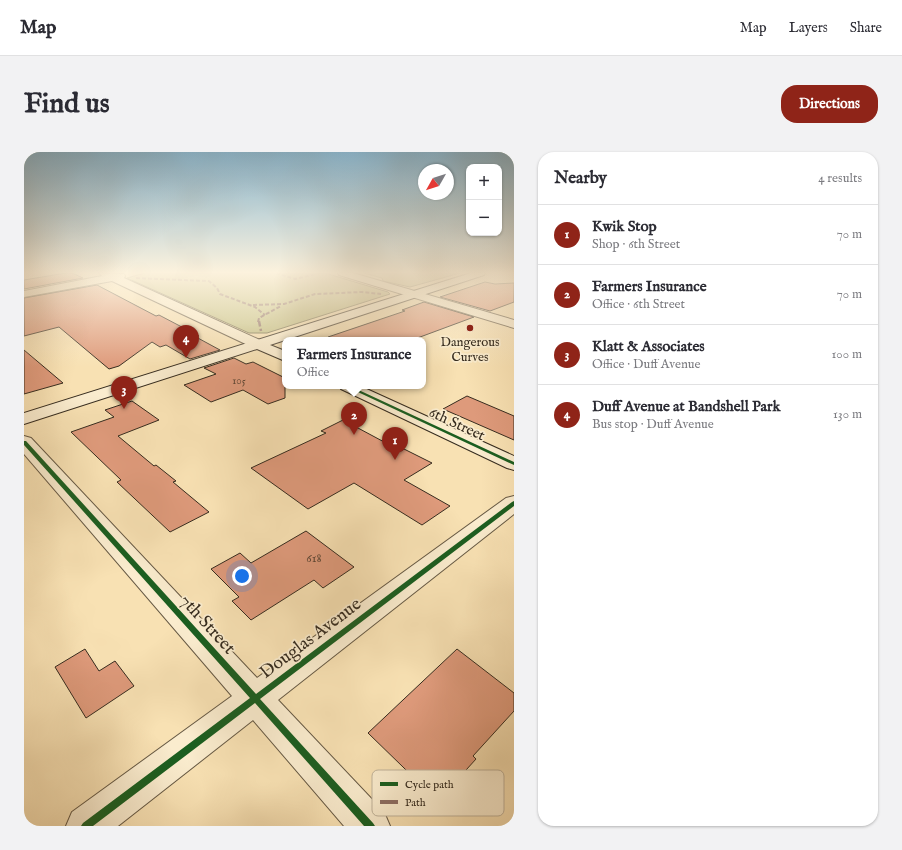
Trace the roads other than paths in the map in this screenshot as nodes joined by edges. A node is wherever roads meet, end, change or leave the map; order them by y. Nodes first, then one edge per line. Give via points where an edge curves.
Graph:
1 (172, 304) edge
2 (380, 304) edge
3 (448, 304) edge
4 (514, 324) edge
5 (257, 344) junction
6 (282, 356) edge
7 (352, 389) edge
8 (24, 419) edge
9 (24, 442) edge
10 (514, 464) edge
11 (514, 503) edge
12 (255, 698) junction
13 (86, 826) edge
14 (370, 826) edge

1 - 5 street
2 - 5 street
3 - 4 street
5 - 6 street
5 - 8 street
7 - 10 street, 6th Street
9 - 12 street, 7th Street
11 - 12 street, Douglas Avenue
12 - 13 street, Douglas Avenue
12 - 14 street, 7th Street

